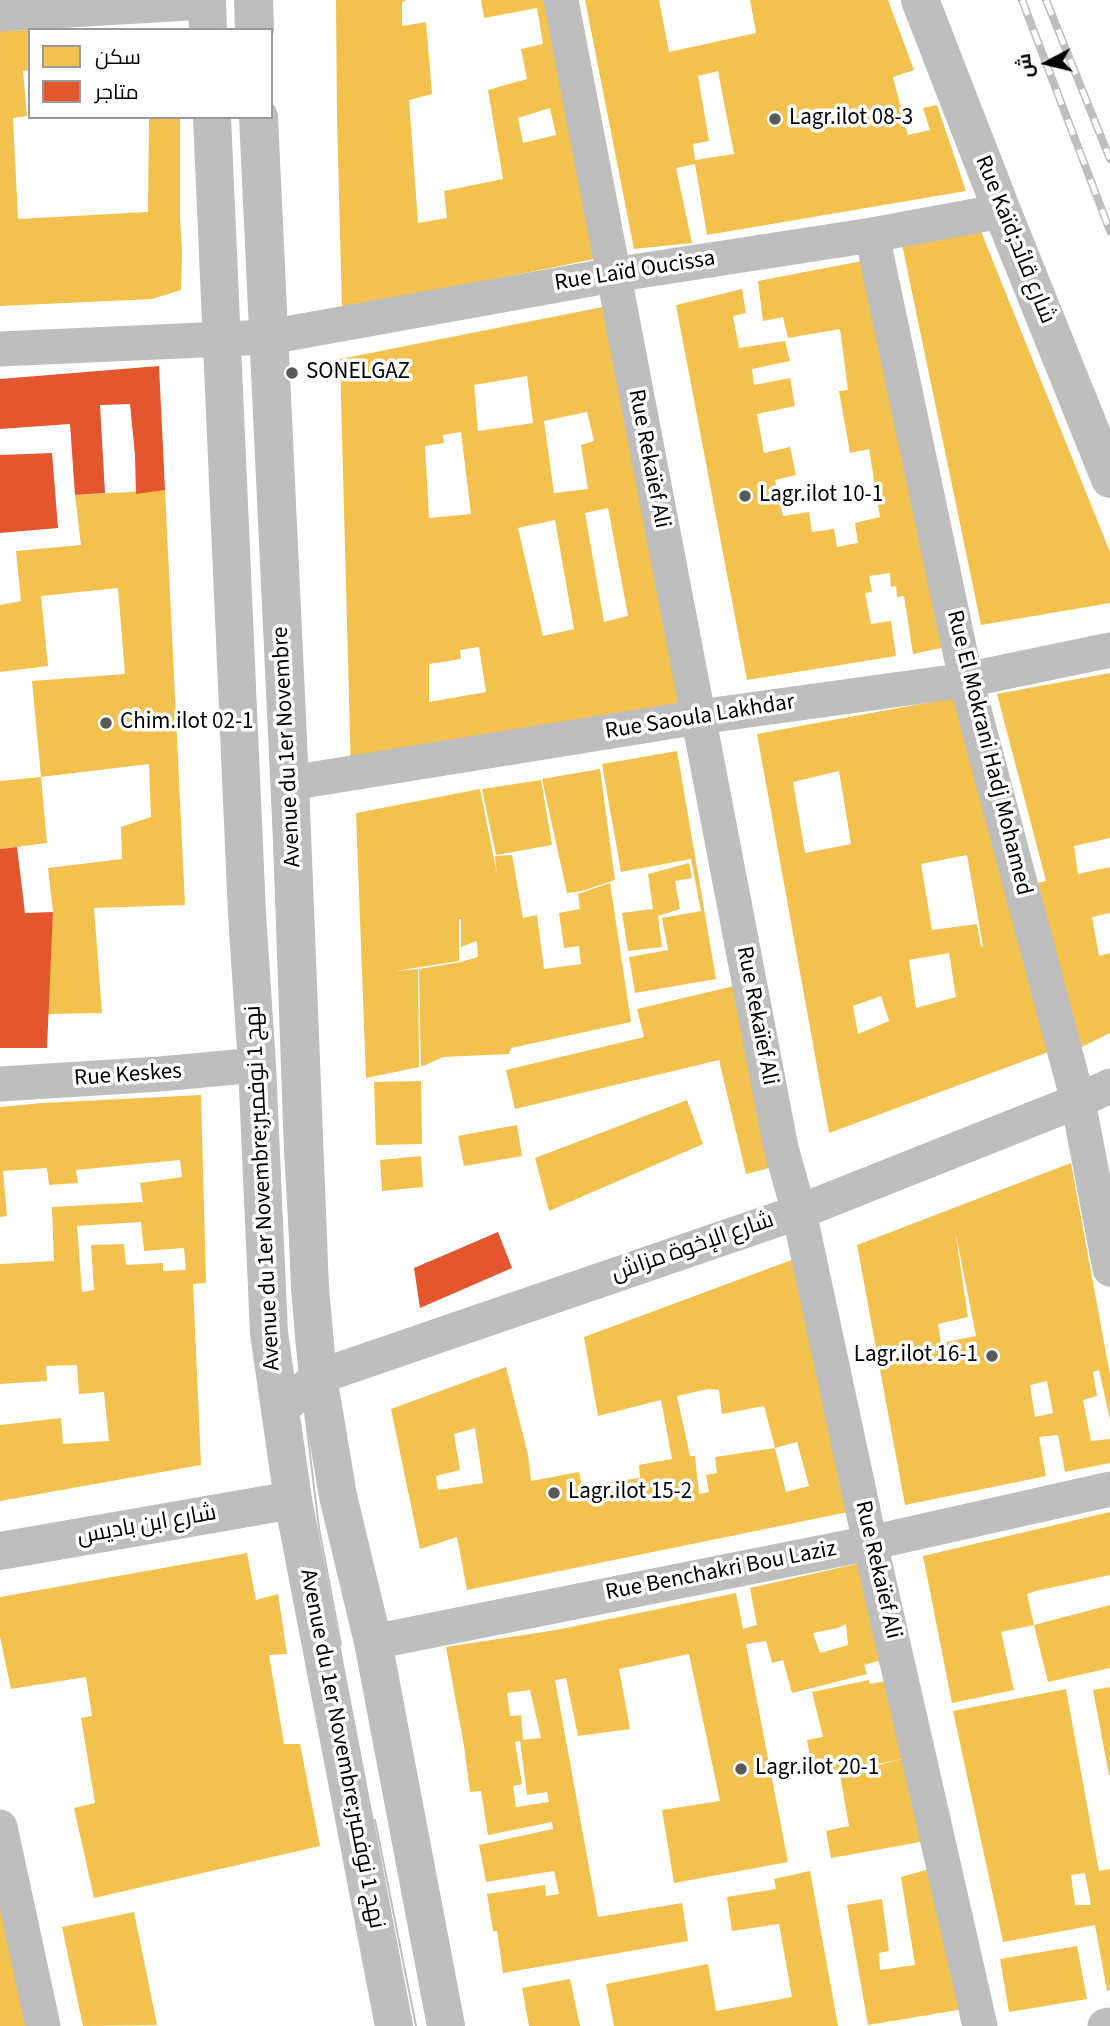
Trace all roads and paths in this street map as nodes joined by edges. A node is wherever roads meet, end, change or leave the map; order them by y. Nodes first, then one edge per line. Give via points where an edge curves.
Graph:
1 (254, 0) edge
2 (561, 0) edge
3 (920, 0) edge
4 (207, 11) edge
5 (0, 14) edge
6 (255, 28) edge
7 (212, 119) edge
8 (259, 119) edge
9 (1002, 211) junction
10 (872, 235) junction
11 (613, 275) junction
12 (269, 337) junction
13 (220, 340) junction
14 (0, 349) edge
15 (1110, 478) edge
16 (1110, 650) edge
17 (966, 680) junction
18 (699, 717) junction
19 (290, 783) junction
20 (257, 1065) junction
21 (0, 1084) edge
22 (1110, 1086) edge
23 (1078, 1101) junction
24 (799, 1212) junction
25 (1110, 1269) edge
26 (318, 1377) junction
27 (279, 1410) junction
28 (1110, 1489) edge
29 (293, 1500) junction
30 (870, 1543) junction
31 (0, 1551) edge
32 (373, 1642) junction
33 (0, 1827) edge
34 (1110, 2025) edge
35 (43, 2026) edge
36 (394, 2026) edge
37 (446, 2026) edge
38 (980, 2026) edge
39 (1105, 2026) edge

1 - 6 main road
2 - 11 street, Rue Rekaïef Ali
3 - 9 main road, Rue Kaïd;شارع قائد
4 - 5 street
7 - 13 main road
8 - 12 main road, Avenue du 1er Novembre
9 - 10 street, Rue Laïd Oucissa
9 - 15 main road, Rue Kaïd;شارع قائد
10 - 11 street, Rue Laïd Oucissa
10 - 17 street, Rue El Mokrani Hadj Mohamed
11 - 12 street, Rue Laïd Oucissa
11 - 18 street, Rue Rekaïef Ali
12 - 13 street, Rue Laïd Oucissa
12 - 19 main road, Avenue du 1er Novembre
13 - 14 street, Rue Laïd Oucissa
13 - 20 main road, Avenue du 1er Novembre;نهج 1 نوفمبر
16 - 17 street, Rue Saoula Lakhdar
17 - 18 street, Rue Saoula Lakhdar
17 - 23 street, Rue El Mokrani Hadj Mohamed
18 - 19 street, Rue Saoula Lakhdar
18 - 24 street, Rue Rekaïef Ali via 781,1148
19 - 26 main road, Avenue du 1er Novembre via 310,1288
20 - 21 street, Rue Keskes
20 - 27 main road, Avenue du 1er Novembre;نهج 1 نوفمبر via 269,1333
22 - 23 street, شارع الإخوة مزاش
23 - 24 street, شارع الإخوة مزاش
23 - 25 street, Rue El Mokrani Hadj Mohamed
24 - 26 street, شارع الإخوة مزاش
24 - 30 street, Rue Rekaïef Ali
26 - 27 street, شارع الإخوة مزاش
26 - 32 main road, Avenue du 1er Novembre;نهج 1 نوفمبر via 338,1496
27 - 29 main road, Avenue du 1er Novembre;نهج 1 نوفمبر
28 - 30 street, Rue Benchakri Bou Laziz
29 - 31 main road, شارع ابن باديس
29 - 36 main road, Avenue du 1er Novembre;نهج 1 نوفمبر
30 - 32 street, Rue Benchakri Bou Laziz
30 - 38 street, Rue Rekaïef Ali
32 - 37 main road, Avenue du 1er Novembre;نهج 1 نوفمبر
33 - 35 street
34 - 39 street

